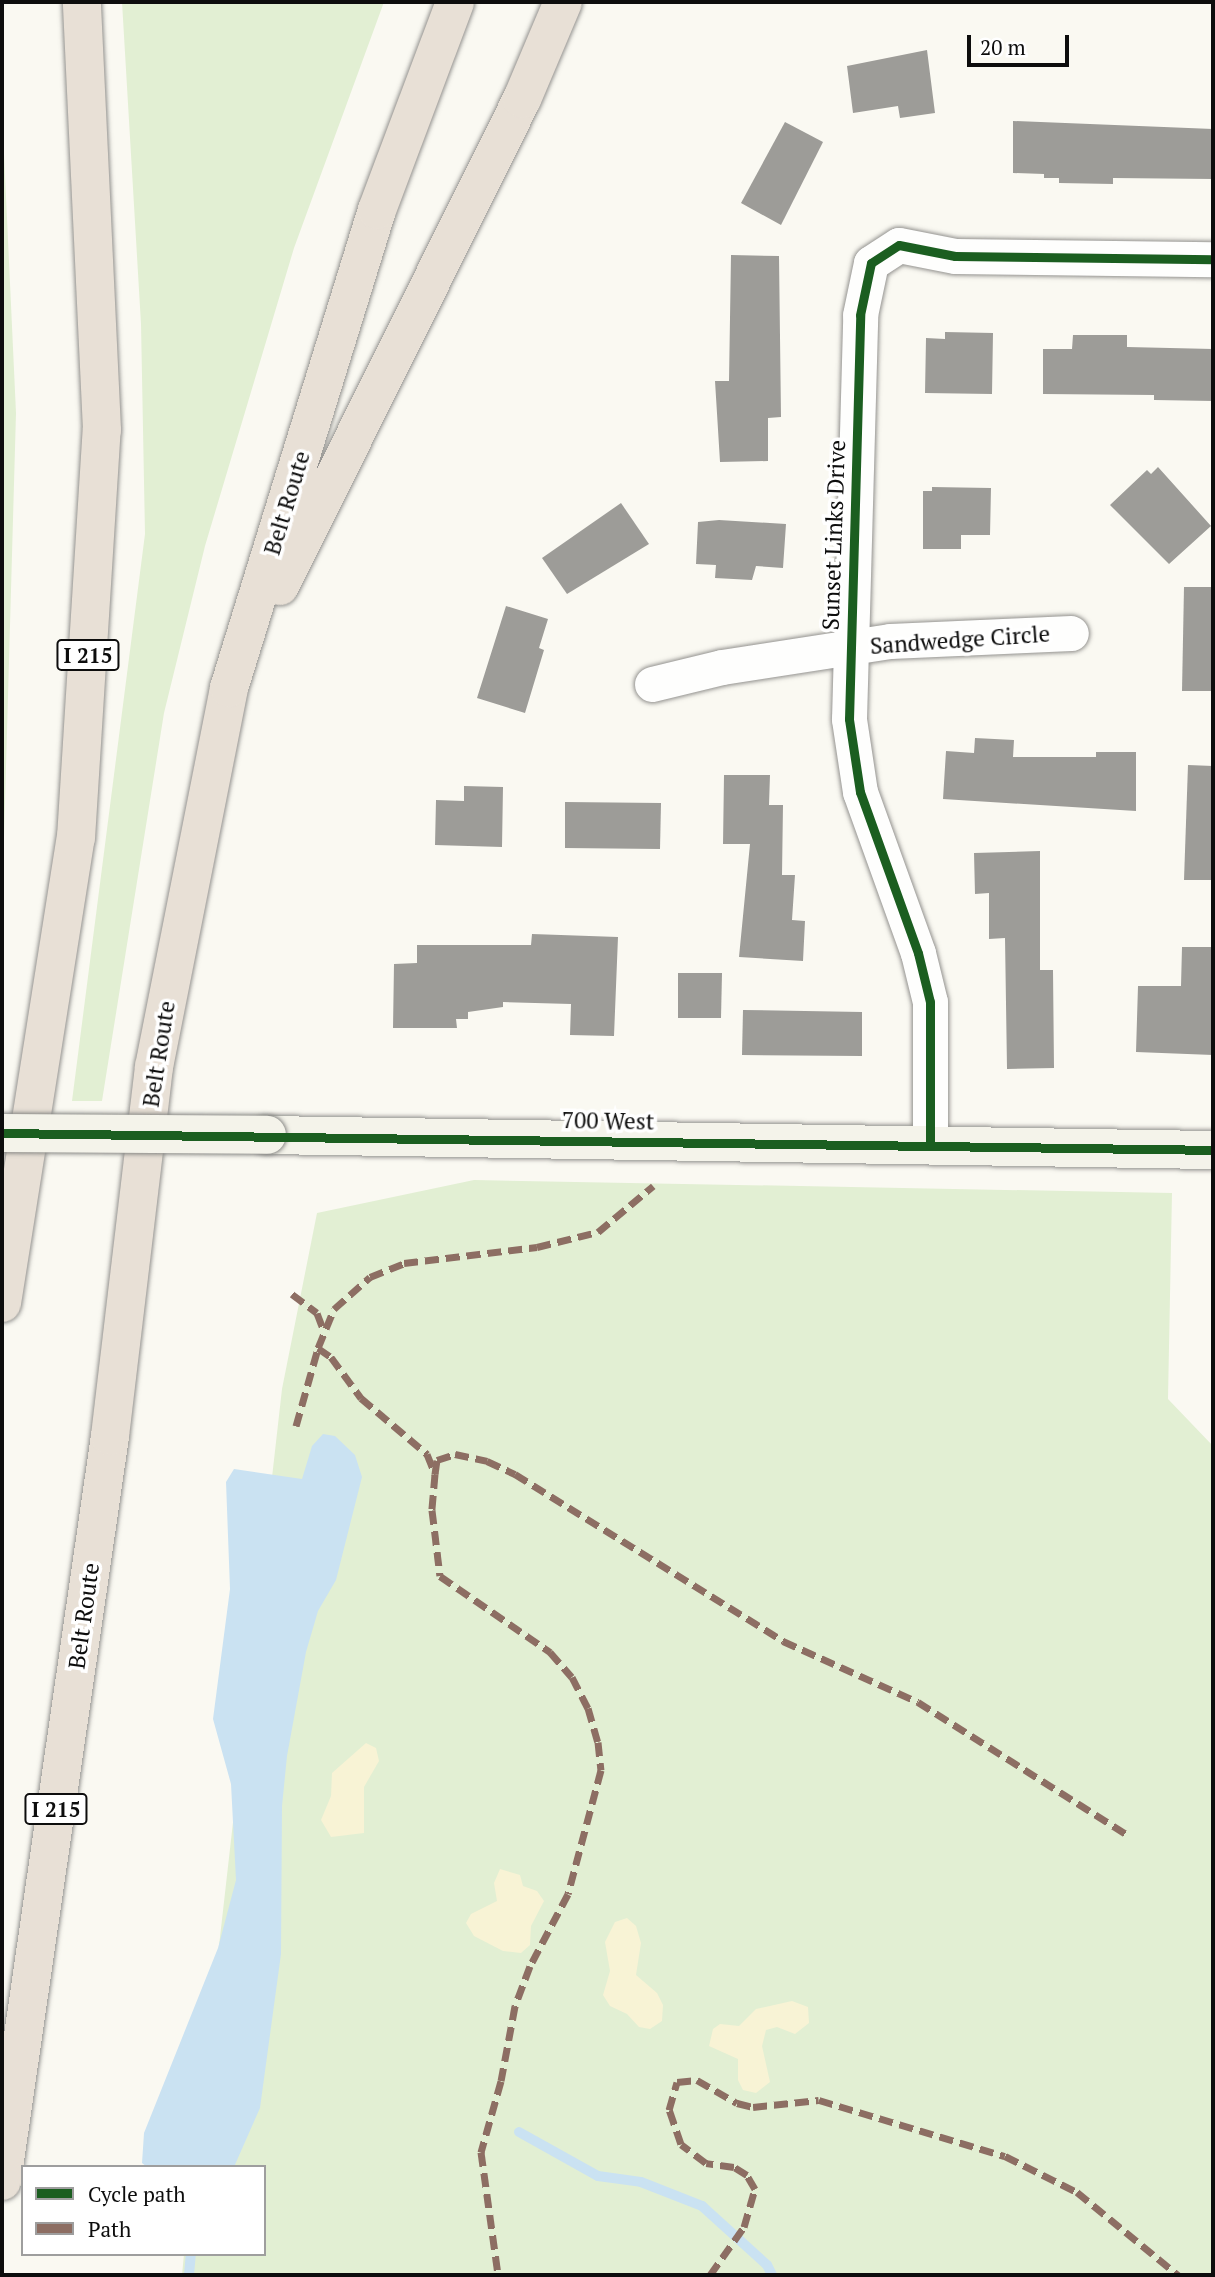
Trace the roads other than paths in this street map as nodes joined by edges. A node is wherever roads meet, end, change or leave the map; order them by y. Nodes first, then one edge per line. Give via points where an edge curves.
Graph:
1 (82, 2) edge
2 (455, 2) edge
3 (563, 2) edge
4 (588, 2) edge
5 (522, 99) junction
6 (1213, 259) edge
7 (1071, 633) dead end
8 (849, 649) junction
9 (652, 684) dead end
10 (229, 688) junction
11 (2, 1133) edge
12 (930, 1145) junction
13 (1213, 1150) edge
14 (2, 1303) edge
15 (2, 2181) edge

1 - 14 highway, I 215 via 100,457 76,838
2 - 10 highway, Belt Route / I 215 via 377,210
3 - 5 highway
4 - 5 highway
5 - 10 highway
6 - 8 street, Sunset Links Drive via 955,256 899,244 871,263 860,315
7 - 8 street, Sandwedge Circle via 890,641
8 - 9 street, Sandwedge Circle via 722,667
8 - 12 street, Sunset Links Drive via 849,719 860,792 918,953 930,1002
10 - 15 highway, Belt Route / I 215 via 154,1067 110,1436
11 - 12 main road, 700 West, bridge
12 - 13 main road, 700 West

